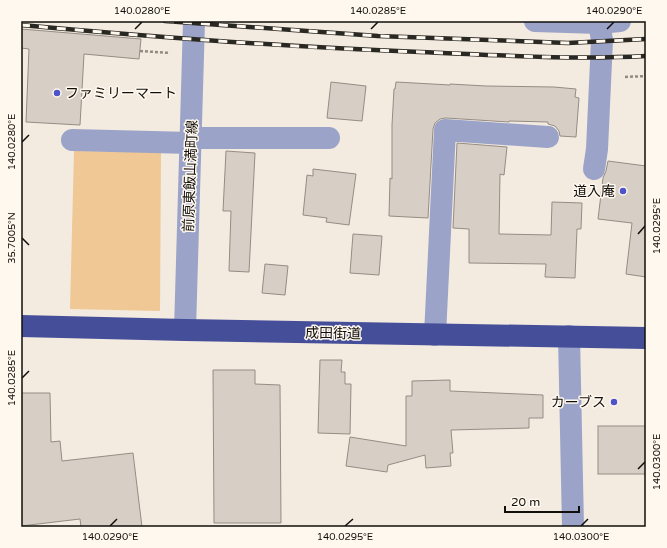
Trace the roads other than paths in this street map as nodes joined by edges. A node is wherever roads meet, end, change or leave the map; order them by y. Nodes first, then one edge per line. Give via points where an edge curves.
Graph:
1 (194, 21) edge
2 (536, 21) edge
3 (609, 22) edge
4 (548, 137) dead end
5 (329, 138) dead end
6 (72, 140) dead end
7 (191, 140) junction
8 (594, 169) dead end
9 (21, 326) edge
10 (186, 330) junction
11 (434, 335) junction
12 (569, 336) junction
13 (646, 338) edge
14 (573, 527) edge

1 - 7 street, 前原東飯山満町線
2 - 3 street
3 - 8 street via 602,40
4 - 11 street via 445,130
5 - 7 street
6 - 7 street
7 - 10 street, 前原東飯山満町線
9 - 10 highway, 成田街道
10 - 11 highway, 成田街道
11 - 12 highway, 成田街道
12 - 13 highway, 成田街道
12 - 14 street

